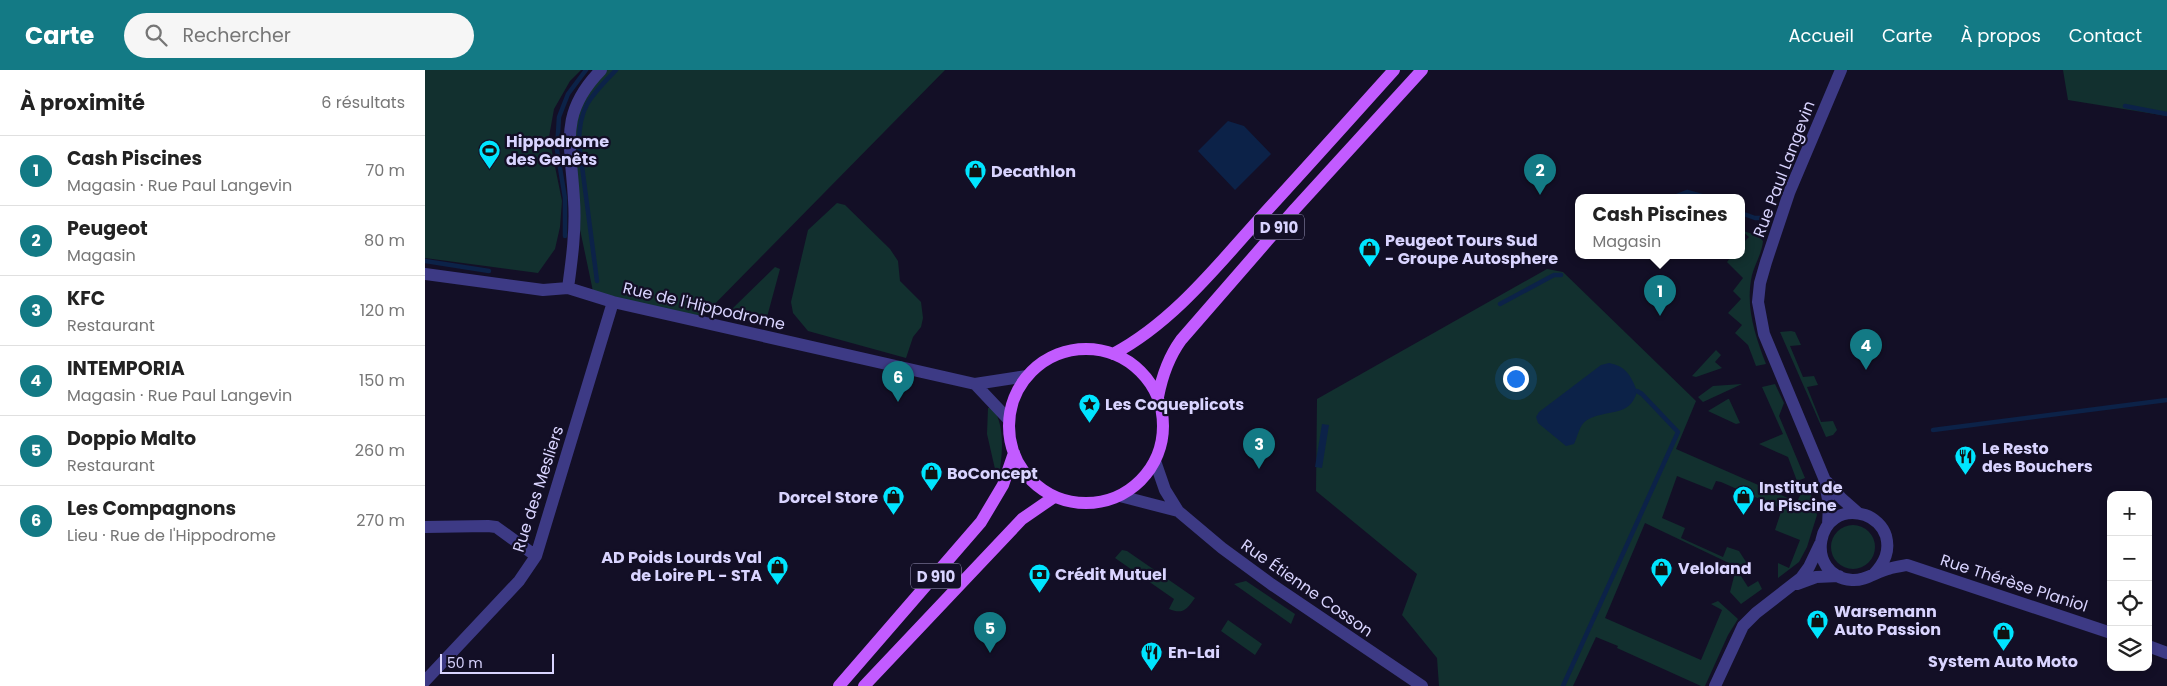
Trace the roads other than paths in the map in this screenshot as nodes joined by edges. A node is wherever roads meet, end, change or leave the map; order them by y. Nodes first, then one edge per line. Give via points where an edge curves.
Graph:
1 (601, 70) edge
2 (1394, 70) edge
3 (1422, 70) edge
4 (1841, 70) edge
5 (425, 274) edge
6 (568, 288) junction
7 (613, 302) junction
8 (1113, 354) junction
9 (1027, 376) junction
10 (975, 384) junction
11 (1158, 397) junction
12 (1009, 420) junction
13 (1014, 453) junction
14 (1155, 461) junction
15 (1824, 478) junction
16 (1121, 496) junction
17 (1054, 497) junction
18 (1178, 511) junction
19 (1858, 513) junction
20 (1828, 525) junction
21 (425, 527) edge
22 (1887, 543) junction
23 (1820, 544) junction
24 (536, 556) junction
25 (1907, 565) junction
26 (1874, 574) junction
27 (1839, 576) junction
28 (1793, 586) junction
29 (2107, 632) edge
30 (2152, 647) edge
31 (2167, 653) edge
32 (425, 681) edge
33 (839, 686) edge
34 (864, 686) edge
35 (1422, 686) edge
36 (1715, 686) edge

1 - 6 street via 579,97 570,121 574,246
2 - 8 main road, D 910 via 1197,288 1155,325
3 - 11 main road, D 910 via 1181,340 1162,376
4 - 15 street, Rue Paul Langevin via 1789,193 1766,262 1758,302 1764,334
5 - 6 street, Rue de l'Hippodrome via 543,290
6 - 7 street, Rue de l'Hippodrome
7 - 10 street, Rue de l'Hippodrome
7 - 24 street, Rue des Mesliers
8 - 9 main road via 1090,349 1067,351 1045,360
8 - 11 main road via 1140,371
9 - 10 street, Rue de l'Hippodrome
9 - 12 main road via 1015,396
10 - 12 street
11 - 14 main road via 1163,429
12 - 13 main road via 1009,437
13 - 17 main road via 1030,479
13 - 33 main road, D 910 via 1003,485 981,522
14 - 16 main road via 1141,481
14 - 18 street, Rue Étienne Cosson via 1165,490
15 - 19 street, Rue Paul Langevin
15 - 20 street, Rue Paul Langevin via 1829,505
16 - 17 main road via 1088,504
16 - 18 street, Rue Étienne Cosson
17 - 34 main road, D 910 via 1022,519
18 - 35 street, Rue Étienne Cosson via 1237,560
19 - 20 street via 1841,516
19 - 22 street via 1878,523 1885,532
20 - 23 street
21 - 24 street via 496,527
22 - 25 street
22 - 26 street via 1887,555
23 - 27 street via 1825,563
23 - 28 street via 1809,567
24 - 32 street, Rue des Mesliers via 519,581
25 - 26 street
25 - 29 street, Rue Thérèse Planiol
26 - 27 street via 1853,580
27 - 28 street via 1816,577
28 - 36 street via 1743,626
30 - 31 street

